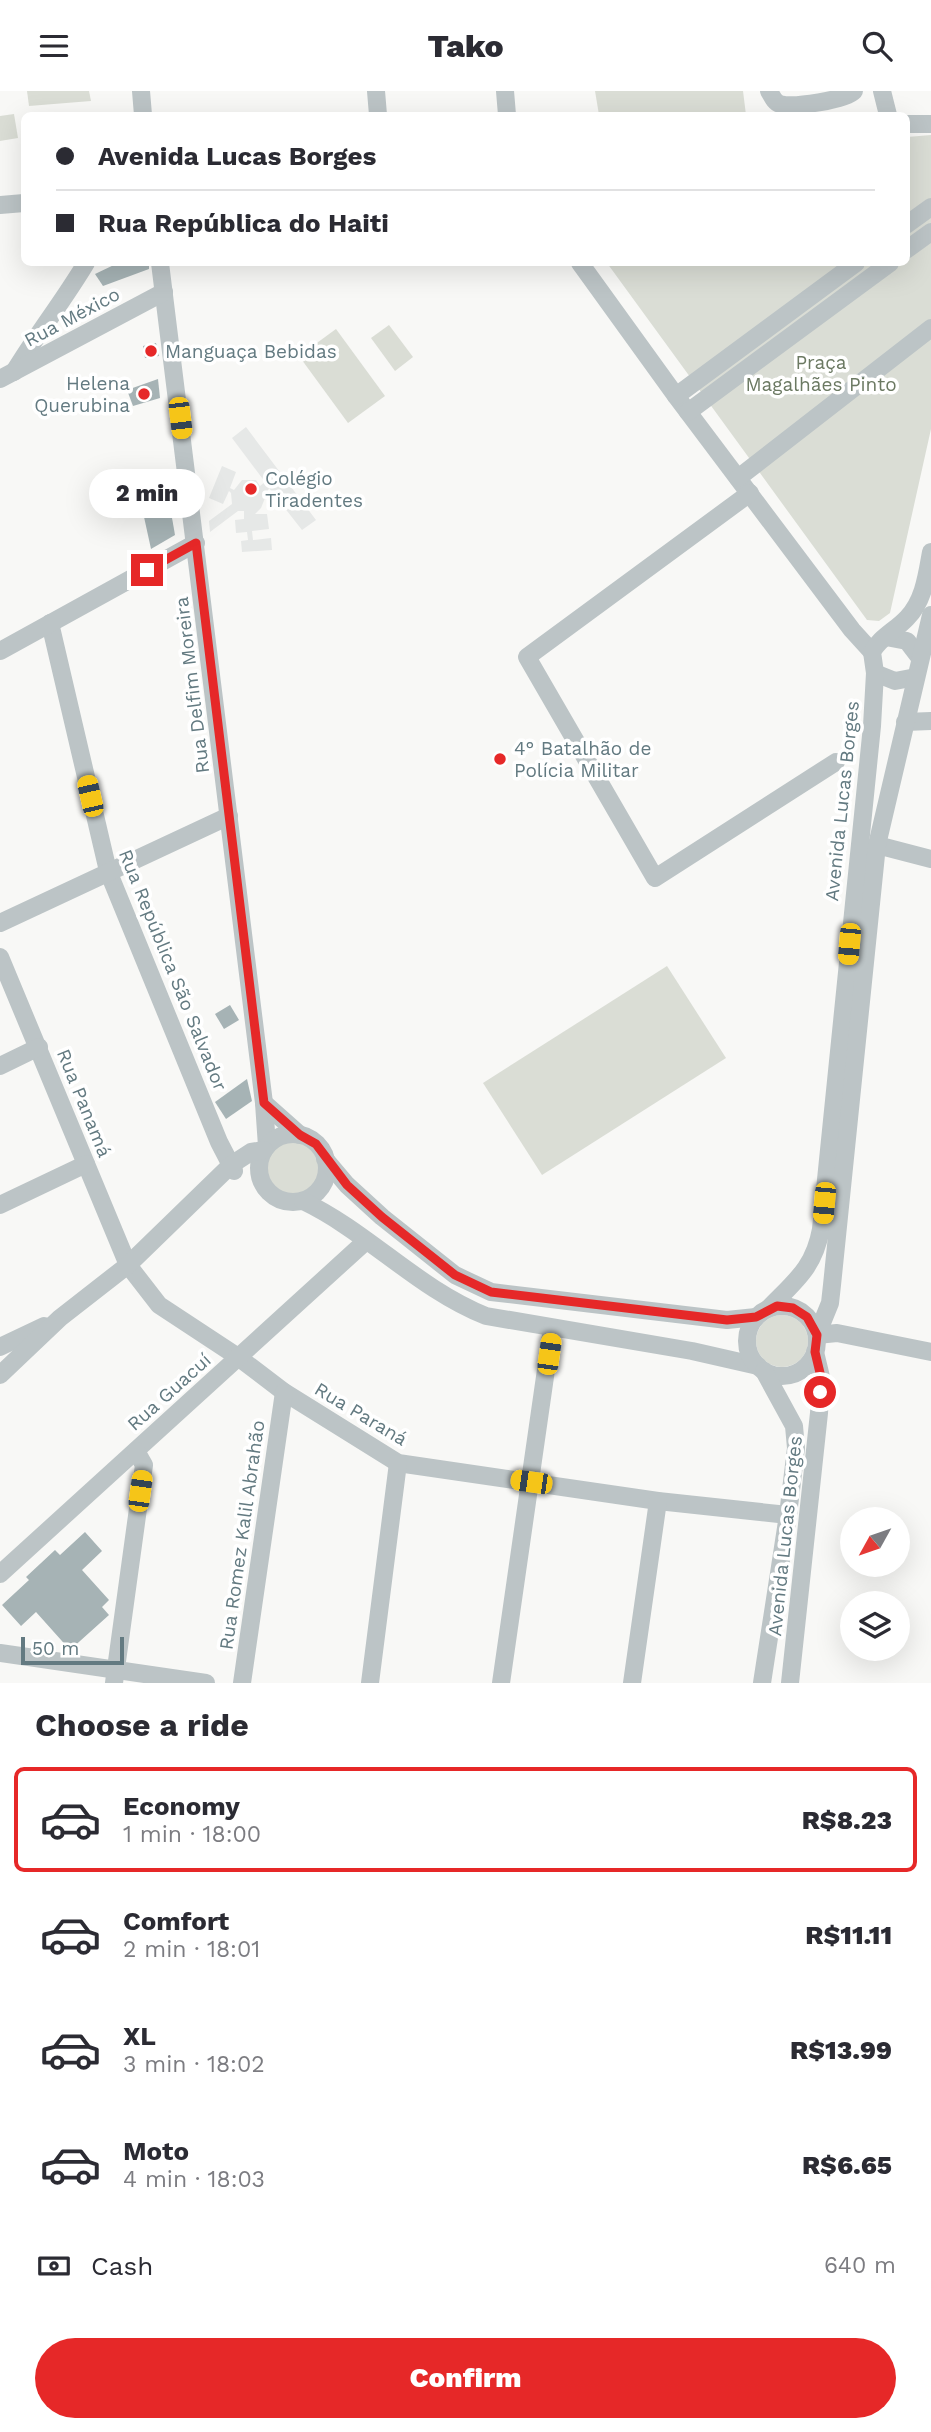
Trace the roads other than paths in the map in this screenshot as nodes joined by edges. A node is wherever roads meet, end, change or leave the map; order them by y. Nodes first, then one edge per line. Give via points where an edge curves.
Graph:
1 (376, 91) edge
2 (505, 91) edge
3 (769, 91) edge
4 (854, 91) edge
5 (882, 91) edge
6 (143, 92) edge
7 (797, 110) edge
8 (144, 112) edge
9 (378, 112) edge
10 (507, 112) edge
11 (887, 112) edge
12 (910, 124) edge
13 (931, 124) edge
14 (21, 203) edge
15 (0, 205) edge
16 (931, 207) edge
17 (910, 222) edge
18 (931, 232) edge
19 (910, 247) edge
20 (84, 266) edge
21 (160, 266) edge
22 (582, 266) edge
23 (852, 266) edge
24 (886, 266) edge
25 (164, 292) junction
26 (931, 328) edge
27 (7, 376) edge
28 (676, 396) junction
29 (688, 412) junction
30 (738, 478) junction
31 (750, 493) junction
32 (196, 543) junction
33 (931, 552) edge
34 (931, 615) edge
35 (50, 623) junction
36 (886, 637) junction
37 (0, 651) edge
38 (872, 652) junction
39 (920, 658) junction
40 (875, 673) junction
41 (916, 677) junction
42 (931, 721) edge
43 (905, 722) junction
44 (836, 762) dead end
45 (229, 815) junction
46 (877, 845) junction
47 (931, 859) edge
48 (108, 871) junction
49 (0, 922) edge
50 (0, 957) edge
51 (39, 1047) junction
52 (0, 1066) edge
53 (264, 1103) junction
54 (300, 1135) junction
55 (266, 1148) junction
56 (325, 1159) junction
57 (86, 1164) junction
58 (229, 1170) junction
59 (261, 1179) junction
60 (303, 1201) junction
61 (0, 1205) edge
62 (366, 1241) junction
63 (128, 1265) junction
64 (763, 1312) junction
65 (60, 1318) junction
66 (552, 1328) junction
67 (816, 1344) junction
68 (0, 1347) edge
69 (931, 1352) edge
70 (239, 1357) junction
71 (761, 1369) junction
72 (0, 1375) edge
73 (284, 1392) junction
74 (136, 1451) junction
75 (398, 1463) junction
76 (531, 1482) junction
77 (659, 1500) junction
78 (788, 1515) junction
79 (0, 1574) edge
80 (0, 1653) edge
81 (115, 1676) edge
82 (206, 1683) edge
83 (242, 1683) edge
84 (370, 1683) edge
85 (501, 1683) edge
86 (632, 1683) edge
87 (762, 1683) edge
88 (790, 1683) edge

1 - 9 street
2 - 10 street
3 - 7 street via 780,104
4 - 7 street via 845,98
5 - 11 street
6 - 8 street
12 - 13 street
14 - 15 street
16 - 17 street
18 - 19 street
20 - 27 street
21 - 25 street, Rua Delfim Moreira
22 - 28 street
23 - 28 street
24 - 29 street
25 - 27 street, Rua México
25 - 32 street, Rua Delfim Moreira
26 - 30 street
28 - 29 street
29 - 30 street
30 - 31 street
31 - 38 street
31 - 44 street via 527,657 655,878
32 - 35 street
32 - 45 street, Rua Delfim Moreira
33 - 36 street via 916,605
34 - 39 street, Avenida Lucas Borges
35 - 37 street
35 - 48 street, Rua República São Salvador
36 - 38 street
36 - 39 street via 907,641
38 - 40 street, Avenida Lucas Borges
39 - 41 street, Avenida Lucas Borges
40 - 41 street via 895,681
40 - 64 street, Avenida Lucas Borges via 821,1229 815,1257
41 - 43 street, Avenida Lucas Borges
42 - 43 street
43 - 46 street, Avenida Lucas Borges
45 - 48 street
45 - 53 street, Rua Delfim Moreira
46 - 47 street
46 - 67 street, Avenida Lucas Borges via 832,1285
48 - 49 street
48 - 58 street, Rua República São Salvador
50 - 51 street, Rua Panamá
51 - 52 street
51 - 57 street, Rua Panamá
53 - 54 street
53 - 55 street, Rua Delfim Moreira
54 - 55 street via 282,1136
54 - 56 street via 316,1144
55 - 58 street via 251,1152
55 - 59 street via 260,1159
56 - 60 street via 327,1169 320,1189
56 - 64 street via 382,1217 455,1275 491,1292 727,1320
57 - 61 street
57 - 63 street, Rua Panamá
58 - 59 street via 248,1171
58 - 63 street
59 - 60 street via 273,1195
60 - 62 street via 329,1213
62 - 66 street via 460,1306 486,1316
62 - 70 street, Rua Guacuí
63 - 65 street
63 - 70 street, Rua Paraná via 159,1305
64 - 67 street via 777,1306 793,1308 807,1317
64 - 71 street via 749,1328 747,1342
65 - 68 street
65 - 72 street
66 - 71 street via 692,1351
66 - 76 street
67 - 69 street via 837,1333
67 - 71 street via 809,1363 800,1371 776,1375
67 - 88 street, Avenida Lucas Borges via 821,1377 819,1413
70 - 73 street, Rua Paraná
70 - 74 street, Rua Guacuí
71 - 78 street, Avenida Lucas Borges via 794,1426
73 - 75 street, Rua Paraná
73 - 83 street, Rua Romez Kalil Abrahão
74 - 79 street, Rua Guacuí
74 - 81 street via 144,1465
75 - 76 street, Rua Paraná
75 - 84 street
76 - 77 street, Rua Paraná
76 - 85 street
77 - 78 street, Rua Paraná
77 - 86 street
78 - 87 street, Avenida Lucas Borges
80 - 81 street
81 - 82 street

